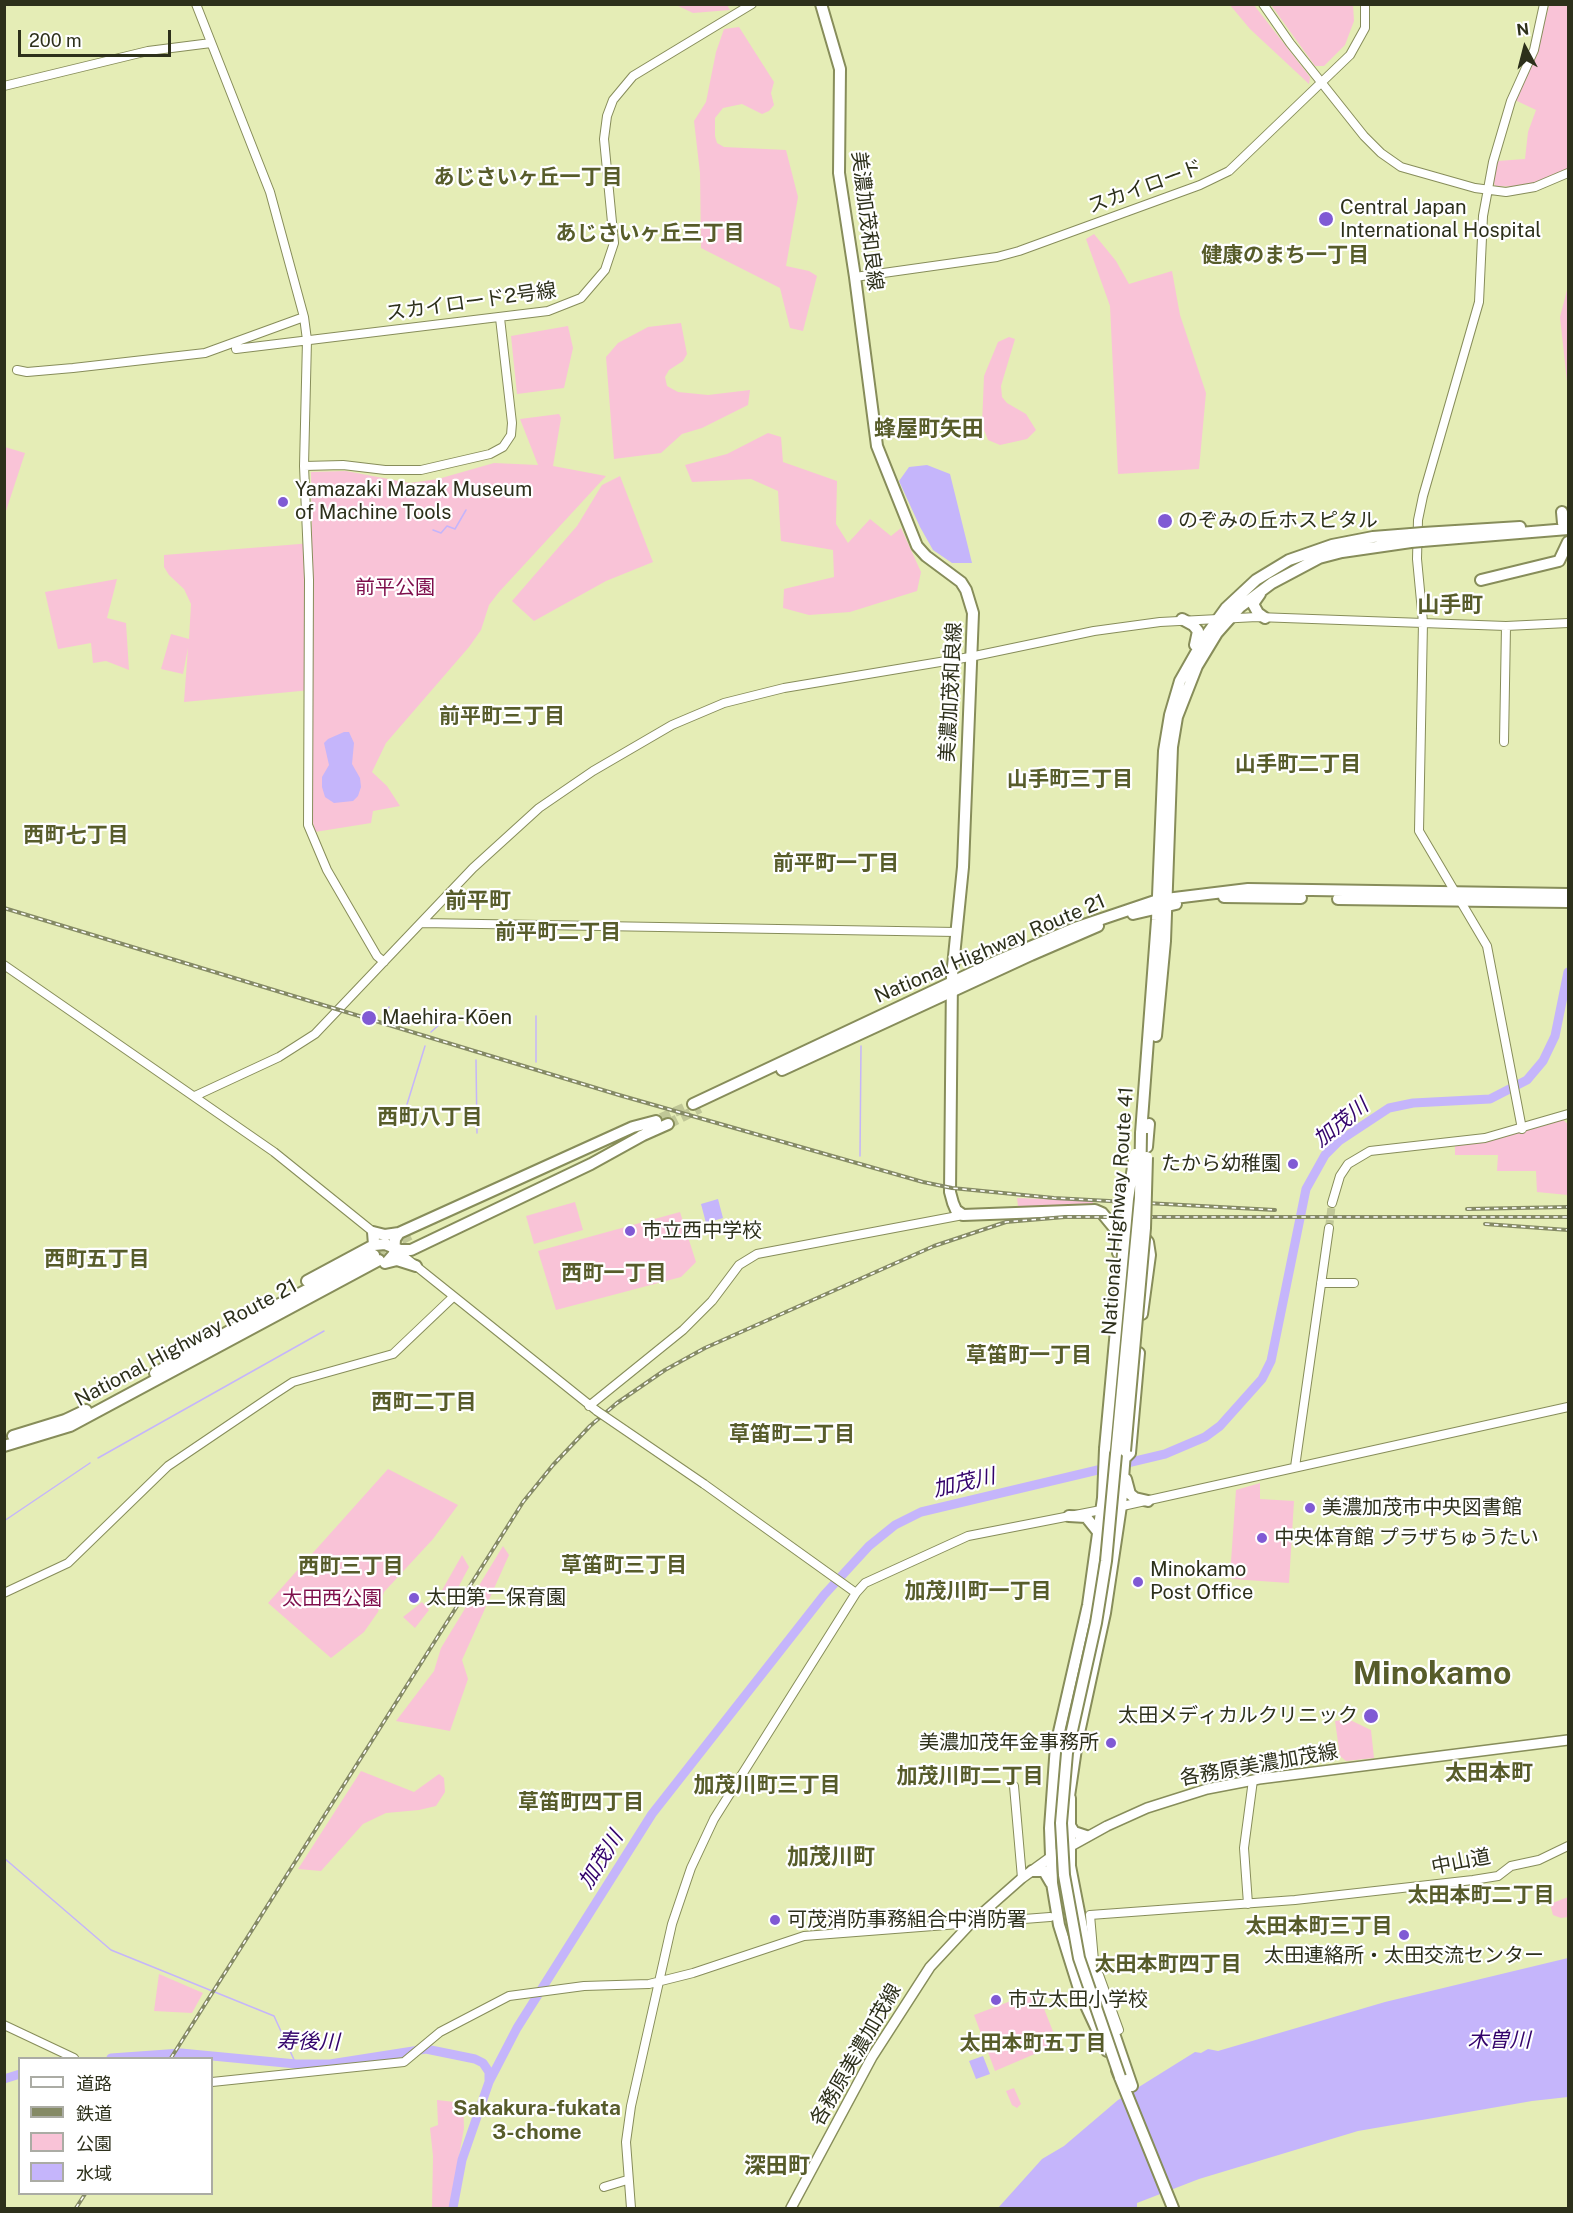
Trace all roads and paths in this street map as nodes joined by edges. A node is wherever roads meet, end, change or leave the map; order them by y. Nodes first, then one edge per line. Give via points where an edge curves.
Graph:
1 (196, 4) edge
2 (752, 4) edge
3 (821, 4) edge
4 (1263, 4) edge
5 (1365, 4) edge
6 (1544, 4) edge
7 (211, 43) junction
8 (1323, 83) junction
9 (4, 86) edge
10 (1569, 173) edge
11 (1488, 191) junction
12 (855, 277) junction
13 (304, 317) junction
14 (500, 318) junction
15 (307, 340) junction
16 (236, 349) dead end
17 (17, 370) dead end
18 (304, 466) junction
19 (1566, 525) edge
20 (1417, 537) junction
21 (1569, 542) edge
22 (1276, 580) junction
23 (1481, 580) dead end
24 (1231, 617) junction
25 (1219, 618) junction
26 (1265, 618) junction
27 (1182, 620) junction
28 (1423, 622) junction
29 (1569, 624) edge
30 (1506, 626) junction
31 (970, 657) junction
32 (1189, 666) junction
33 (1504, 742) dead end
34 (1455, 893) junction
35 (1569, 894) edge
36 (1463, 902) junction
37 (1569, 902) edge
38 (1162, 903) junction
39 (422, 923) junction
40 (956, 932) junction
41 (384, 962) junction
42 (4, 965) edge
43 (952, 988) junction
44 (1148, 1083) junction
45 (195, 1096) junction
46 (697, 1106) tunnel mouth
47 (1569, 1114) edge
48 (1522, 1129) junction
49 (1141, 1133) junction
50 (1147, 1147) junction
51 (1332, 1203) tunnel mouth
52 (963, 1215) junction
53 (1329, 1228) tunnel mouth
54 (1116, 1230) junction
55 (373, 1232) junction
56 (408, 1240) junction
57 (394, 1249) junction
58 (379, 1255) junction
59 (416, 1266) junction
60 (1321, 1283) junction
61 (1353, 1283) dead end
62 (453, 1297) junction
63 (589, 1406) junction
64 (1569, 1407) edge
65 (4, 1439) edge
66 (4, 1446) edge
67 (1102, 1462) junction
68 (1124, 1462) junction
69 (1295, 1467) junction
70 (1148, 1501) junction
71 (1121, 1506) junction
72 (1101, 1510) junction
73 (1069, 1516) junction
74 (1098, 1532) junction
75 (1092, 1576) junction
76 (4, 1593) edge
77 (856, 1593) junction
78 (1569, 1740) edge
79 (1253, 1780) junction
80 (1014, 1786) dead end
81 (1070, 1798) junction
82 (1069, 1824) junction
83 (1086, 1836) junction
84 (1569, 1846) edge
85 (1069, 1848) junction
86 (1051, 1857) junction
87 (1032, 1871) junction
88 (1022, 1878) junction
89 (1052, 1883) junction
90 (1248, 1904) junction
91 (1053, 1912) junction
92 (971, 1923) junction
93 (659, 1982) junction
94 (4, 2025) edge
95 (1119, 2030) dead end
96 (72, 2057) edge
97 (1123, 2064) junction
98 (1120, 2077) junction
99 (213, 2082) edge
100 (627, 2180) junction
101 (604, 2187) dead end
102 (631, 2208) edge
103 (791, 2208) edge
104 (1173, 2208) edge
105 (1181, 2208) edge

1 - 7 street
2 - 14 street, スカイロード2号線 via 633,76 613,100 604,139 615,232 612,254 599,280 581,298 562,307
3 - 12 main road, 美濃加茂和良線 via 840,69 839,173
4 - 8 street
5 - 8 street, スカイロード via 1365,27 1358,44
6 - 11 street via 1534,50 1499,138
7 - 9 street via 148,51
7 - 13 street via 270,192
8 - 11 street via 1364,136 1390,161 1413,172
8 - 12 street, スカイロード via 1229,171 1200,185 997,257
10 - 11 street via 1522,190
11 - 28 street via 1477,313 1418,520 1416,559
12 - 31 main road, 美濃加茂和良線 via 876,446 917,546 966,590 973,613
13 - 15 street
13 - 17 street via 205,353
14 - 15 street, スカイロード2号線
14 - 18 street via 512,423 511,435 503,447 490,454 421,470
15 - 16 street, スカイロード2号線
15 - 18 street
18 - 41 street via 309,580 306,814 319,856
19 - 20 main road, National Highway Route 41
20 - 22 main road, National Highway Route 41 via 1319,558
20 - 25 main road, National Highway Route 41 via 1364,533 1312,551 1273,569 1244,589
21 - 23 main road via 1559,561
22 - 24 main road, National Highway Route 41
22 - 26 main road via 1253,604
24 - 25 street
24 - 26 street
24 - 38 main road, National Highway Route 41 via 1201,657 1177,717
25 - 27 street
25 - 32 main road, National Highway Route 41
26 - 28 street
27 - 31 street via 1094,631
27 - 32 main road via 1198,631
28 - 30 street
28 - 34 street via 1418,823 1422,839
29 - 30 street
30 - 33 street
31 - 39 street via 765,692 672,725 539,808 492,849
31 - 40 main road, 美濃加茂和良線 via 963,867
32 - 38 main road, National Highway Route 41 via 1177,689 1166,735
34 - 35 main road, National Highway Route 21
34 - 36 street
34 - 38 main road, National Highway Route 21 via 1248,889
36 - 37 main road, National Highway Route 21
36 - 38 main road, National Highway Route 21 via 1231,897
36 - 48 street via 1487,946
38 - 43 main road, National Highway Route 21
38 - 44 main road, National Highway Route 41
39 - 40 street
39 - 41 street
40 - 43 main road, 美濃加茂和良線
41 - 45 street via 315,1034 279,1057
42 - 45 street
43 - 46 main road, National Highway Route 21
43 - 52 main road, 美濃加茂和良線 via 950,1192 956,1210
44 - 49 main road, National Highway Route 41
44 - 50 main road, National Highway Route 41
45 - 55 street
47 - 48 street
48 - 51 street via 1485,1138 1370,1151 1348,1164
49 - 67 main road, bridge via 1128,1199
49 - 98 main road, National Highway Route 41, bridge via 1140,1198 1106,1561 1067,1753 1061,1815 1064,1875 1079,1958
50 - 68 main road, bridge via 1146,1218
50 - 97 main road, National Highway Route 41, bridge via 1110,1554 1100,1619 1071,1739 1064,1814 1073,1917 1090,1983
52 - 54 main road via 1086,1209 1102,1213
52 - 63 street via 748,1258 683,1330
53 - 60 street
54 - 67 main road via 1119,1246
54 - 68 main road via 1142,1235 1150,1255 1130,1453
55 - 56 main road
55 - 57 street
55 - 58 main road
56 - 56 main road via 633,1127 662,1121 591,1164
56 - 57 main road
56 - 57 main road via 395,1239
56 - 59 main road
57 - 58 main road via 394,1254
57 - 58 main road via 385,1244
57 - 59 street
58 - 59 main road
58 - 65 main road, National Highway Route 21 via 245,1322 65,1420
58 - 66 main road, National Highway Route 21 via 217,1354 189,1363 70,1425
59 - 62 street
60 - 61 street
60 - 69 street
62 - 63 street
62 - 76 street via 393,1354 293,1382 273,1395 168,1466 68,1563
63 - 77 street, bridge
64 - 69 street
67 - 72 main road
68 - 70 main road via 1130,1494
68 - 71 main road
68 - 72 main road via 1111,1504
69 - 70 street
70 - 71 street
71 - 72 street
71 - 75 main road via 1108,1519
71 - 81 main road
72 - 73 street
72 - 74 main road
73 - 74 main road via 1086,1517
73 - 77 street via 968,1536 865,1583
74 - 75 main road
75 - 86 main road via 1056,1745 1050,1797
77 - 93 street via 707,1832 680,1899
78 - 79 main road, 各務原美濃加茂線
79 - 83 main road, 各務原美濃加茂線 via 1173,1798
79 - 90 street via 1244,1848
80 - 88 street
81 - 82 main road
81 - 86 main road
82 - 83 main road via 1074,1832
82 - 85 main road
83 - 85 main road, 各務原美濃加茂線
84 - 90 street, 中山道 via 1539,1860 1511,1866 1495,1877
85 - 86 main road, 各務原美濃加茂線
85 - 91 main road
85 - 97 main road via 1094,1982
86 - 87 main road, 各務原美濃加茂線
86 - 89 main road
87 - 88 main road, 各務原美濃加茂線
87 - 89 main road via 1044,1871
88 - 92 main road, 各務原美濃加茂線
89 - 91 main road
90 - 95 street, 中山道 via 1090,1915 1092,1957
91 - 92 street
91 - 98 main road, bridge via 1081,1995
92 - 93 street via 804,1936
92 - 103 main road, 各務原美濃加茂線 via 930,1967 903,2005
93 - 99 street via 545,1991 499,2000 449,2027 404,2062
93 - 100 street via 631,2106 626,2142
94 - 96 street
97 - 105 main road, National Highway Route 41
98 - 104 main road, National Highway Route 41
100 - 101 street
100 - 102 street

